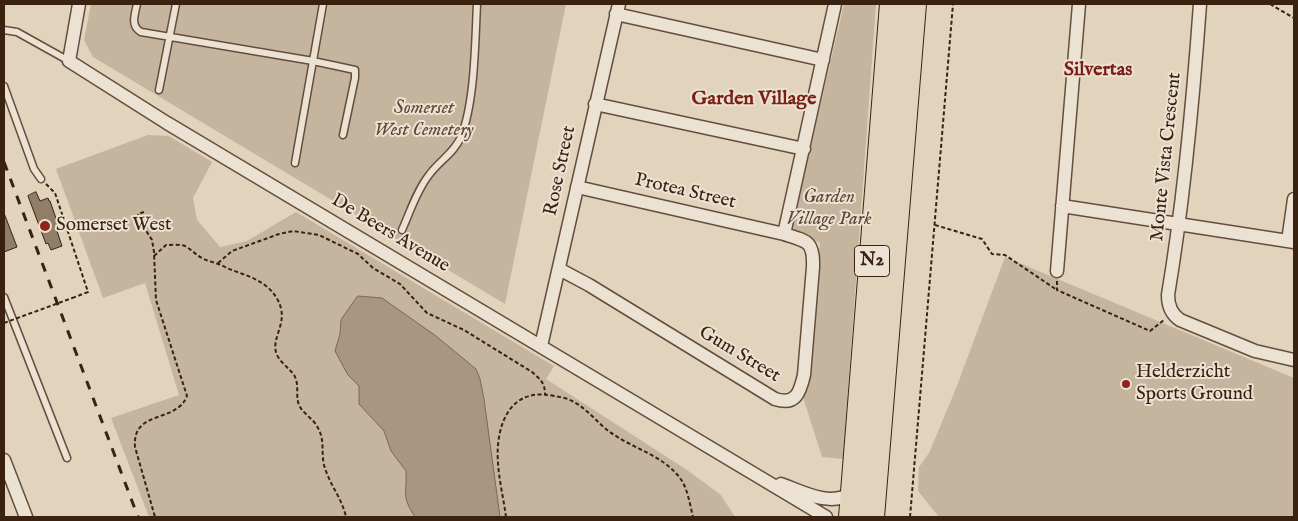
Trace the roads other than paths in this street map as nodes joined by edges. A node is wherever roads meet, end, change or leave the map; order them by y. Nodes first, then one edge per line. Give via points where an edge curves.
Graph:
1 (79, 4) edge
2 (137, 4) edge
3 (176, 4) edge
4 (323, 4) edge
5 (476, 4) edge
6 (835, 4) edge
7 (892, 4) edge
8 (914, 4) edge
9 (1079, 4) edge
10 (1200, 4) edge
11 (618, 9) edge
12 (4, 30) edge
13 (170, 37) junction
14 (823, 60) junction
15 (69, 61) junction
16 (313, 61) junction
17 (4, 86) edge
18 (159, 90) dead end
19 (595, 104) junction
20 (343, 135) dead end
21 (804, 149) junction
22 (295, 164) dead end
23 (41, 179) road end
24 (577, 186) junction
25 (1294, 199) edge
26 (1062, 206) junction
27 (1180, 224) junction
28 (402, 230) dead end
29 (784, 234) junction
30 (1291, 242) edge
31 (559, 269) junction
32 (1057, 271) road end
33 (4, 297) edge
34 (541, 346) junction
35 (1294, 360) edge
36 (68, 458) dead end
37 (4, 460) edge
38 (755, 476) junction
39 (9, 488) edge
40 (853, 493) junction
41 (26, 517) edge
42 (826, 517) edge
43 (851, 517) edge
44 (872, 517) edge

1 - 15 street
2 - 13 lane via 134,23 138,30
3 - 13 lane
4 - 16 lane
5 - 28 lane via 474,62 461,137 426,179
6 - 14 street
7 - 40 highway, N2
8 - 44 highway, N2
9 - 26 street
10 - 27 street, Monte Vista Crescent
11 - 14 street
11 - 19 street, Rose Street
12 - 15 lane, De Beers Avenue via 23,36
13 - 16 lane
13 - 18 lane
14 - 21 street
15 - 34 street, De Beers Avenue
16 - 20 lane via 356,71
16 - 22 lane
17 - 23 lane
19 - 21 street
19 - 24 street, Rose Street
21 - 29 street
24 - 29 street, Protea Street
24 - 31 street, Rose Street
25 - 30 street
26 - 27 street
26 - 32 street
27 - 30 street
27 - 35 street, Monte Vista Crescent via 1168,296 1172,313 1180,320 1255,351
29 - 31 street, Gum Street via 807,242 814,254 801,390 794,398 782,401
31 - 34 street, Rose Street
33 - 36 lane
34 - 38 street, De Beers Avenue
37 - 39 street
38 - 40 street, De Beers Avenue via 830,500
38 - 42 street, De Beers Avenue
39 - 41 street
40 - 43 highway, N2

